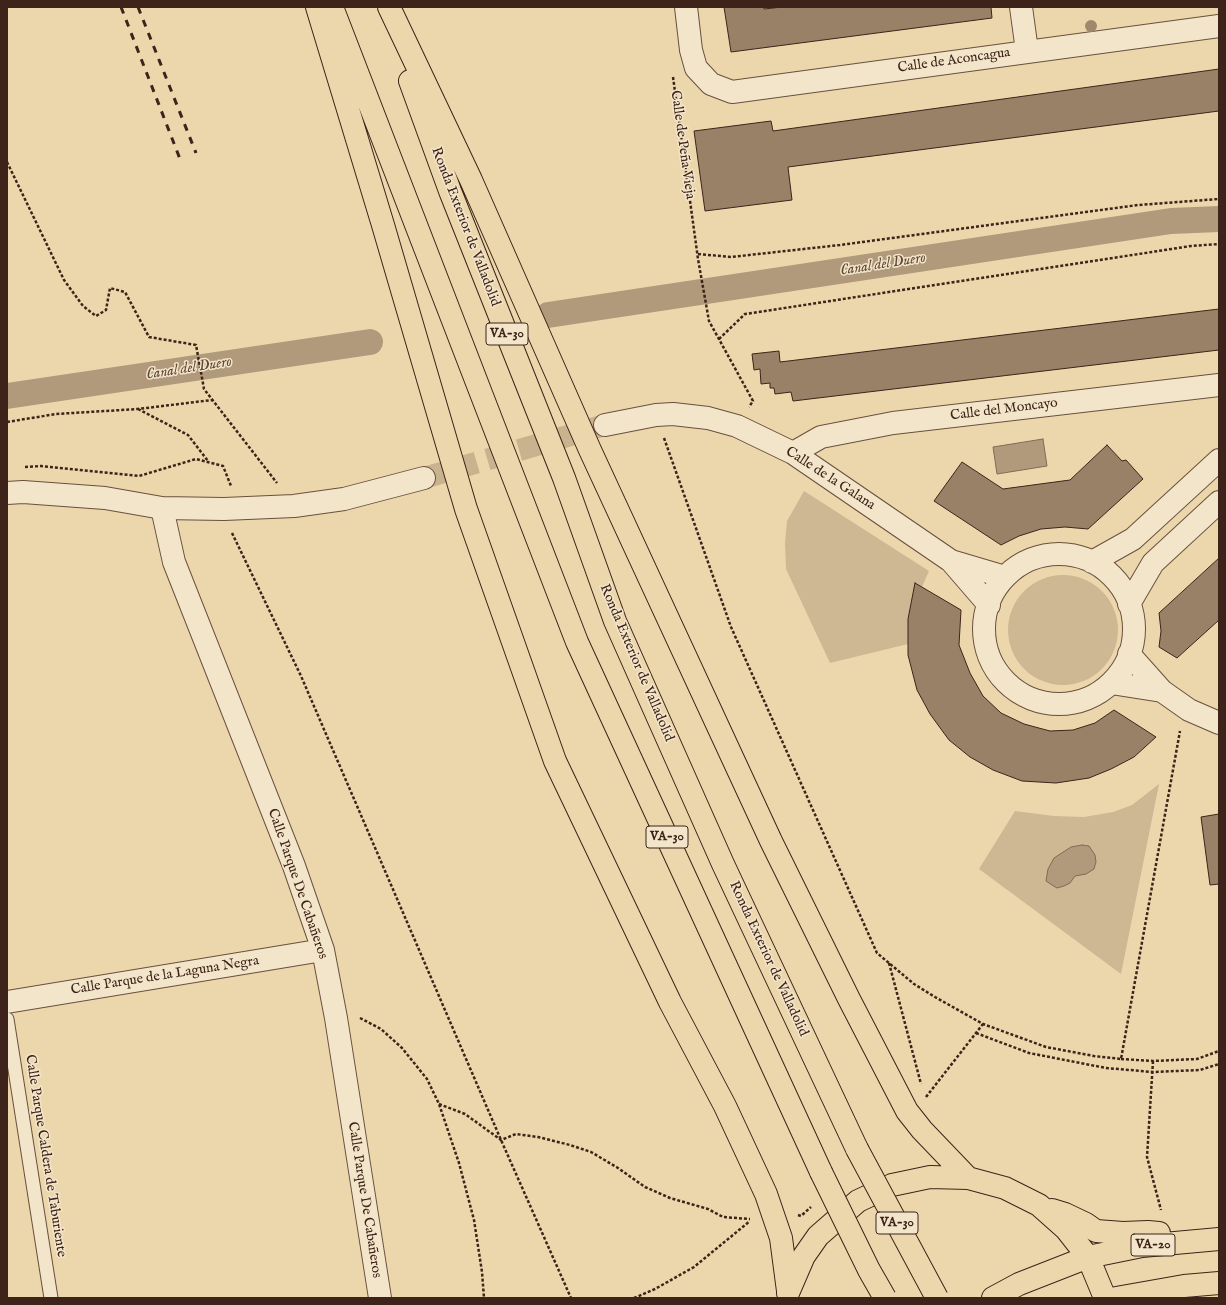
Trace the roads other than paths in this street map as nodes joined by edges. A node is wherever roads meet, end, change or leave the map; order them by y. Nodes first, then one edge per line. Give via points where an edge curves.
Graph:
1 (317, 7) edge
2 (332, 7) edge
3 (383, 7) edge
4 (389, 7) edge
5 (686, 7) edge
6 (1021, 7) edge
7 (1219, 26) edge
8 (1027, 51) junction
9 (1219, 384) edge
10 (605, 425) tunnel mouth
11 (793, 453) junction
12 (1219, 460) edge
13 (424, 478) tunnel mouth
14 (7, 492) edge
15 (1219, 502) edge
16 (162, 508) junction
17 (951, 561) junction
18 (1092, 562) junction
19 (1006, 577) junction
20 (1130, 604) junction
21 (988, 605) junction
22 (1130, 654) junction
23 (1111, 683) junction
24 (1162, 691) junction
25 (1219, 723) edge
26 (323, 950) junction
27 (7, 1002) edge
28 (7, 1019) edge
29 (968, 1178) junction
30 (1039, 1205) junction
31 (1219, 1239) edge
32 (1195, 1241) junction
33 (1088, 1258) junction
34 (1219, 1283) edge
35 (787, 1294) edge
36 (51, 1298) edge
37 (380, 1298) edge
38 (884, 1298) edge
39 (937, 1298) edge
40 (994, 1298) edge
41 (1105, 1298) edge
42 (1116, 1298) edge

1 - 35 highway via 466,509 556,761 670,1002 725,1106 766,1194 781,1238
2 - 38 highway, VA-30, bridge via 577,642 821,1172
3 - 39 highway, Ronda Exterior de Valladolid / VA-30, bridge via 450,190 564,478 615,620 727,872 857,1149
4 - 29 highway via 471,180 590,450 768,834 846,992 907,1111
5 - 8 street, Calle de Aconcagua via 691,50 696,68 711,84 732,92
6 - 8 street
7 - 8 street, Calle de Aconcagua
9 - 11 street, Calle del Moncayo via 892,422 821,438
10 - 11 street, Calle de la Galana via 656,415 708,418 737,426
11 - 17 street, Calle de la Galana
12 - 18 street via 1133,539
13 - 16 street via 344,499 294,506
14 - 16 street via 105,498
15 - 20 street via 1153,563
16 - 26 street, Calle Parque De Cabañeros via 174,562 294,866
17 - 19 street, Calle de la Galana
17 - 21 street, Calle de la Galana
18 - 19 street via 1066,554 1045,556 1020,565
18 - 20 street via 1116,580
19 - 21 street via 995,590
20 - 22 street via 1134,638
21 - 23 street via 985,635 988,652 1000,675 1019,692 1045,703 1068,704 1095,695
22 - 23 street via 1122,670
22 - 24 street
23 - 24 street
24 - 25 street via 1189,710
26 - 27 street, Calle Parque de la Laguna Negra
26 - 37 street, Calle Parque De Cabañeros
28 - 36 lane, Calle Parque Caldera de Taburiente
29 - 30 highway via 1005,1188
29 - 35 highway via 930,1177 892,1185 858,1201 818,1236 804,1256
30 - 32 highway via 1065,1214 1096,1231 1148,1232
30 - 33 highway via 1066,1229
31 - 32 highway, VA-20
32 - 33 highway, VA-20 via 1142,1246
33 - 40 highway, VA-20 via 1019,1284
33 - 41 highway
34 - 42 highway via 1184,1286

